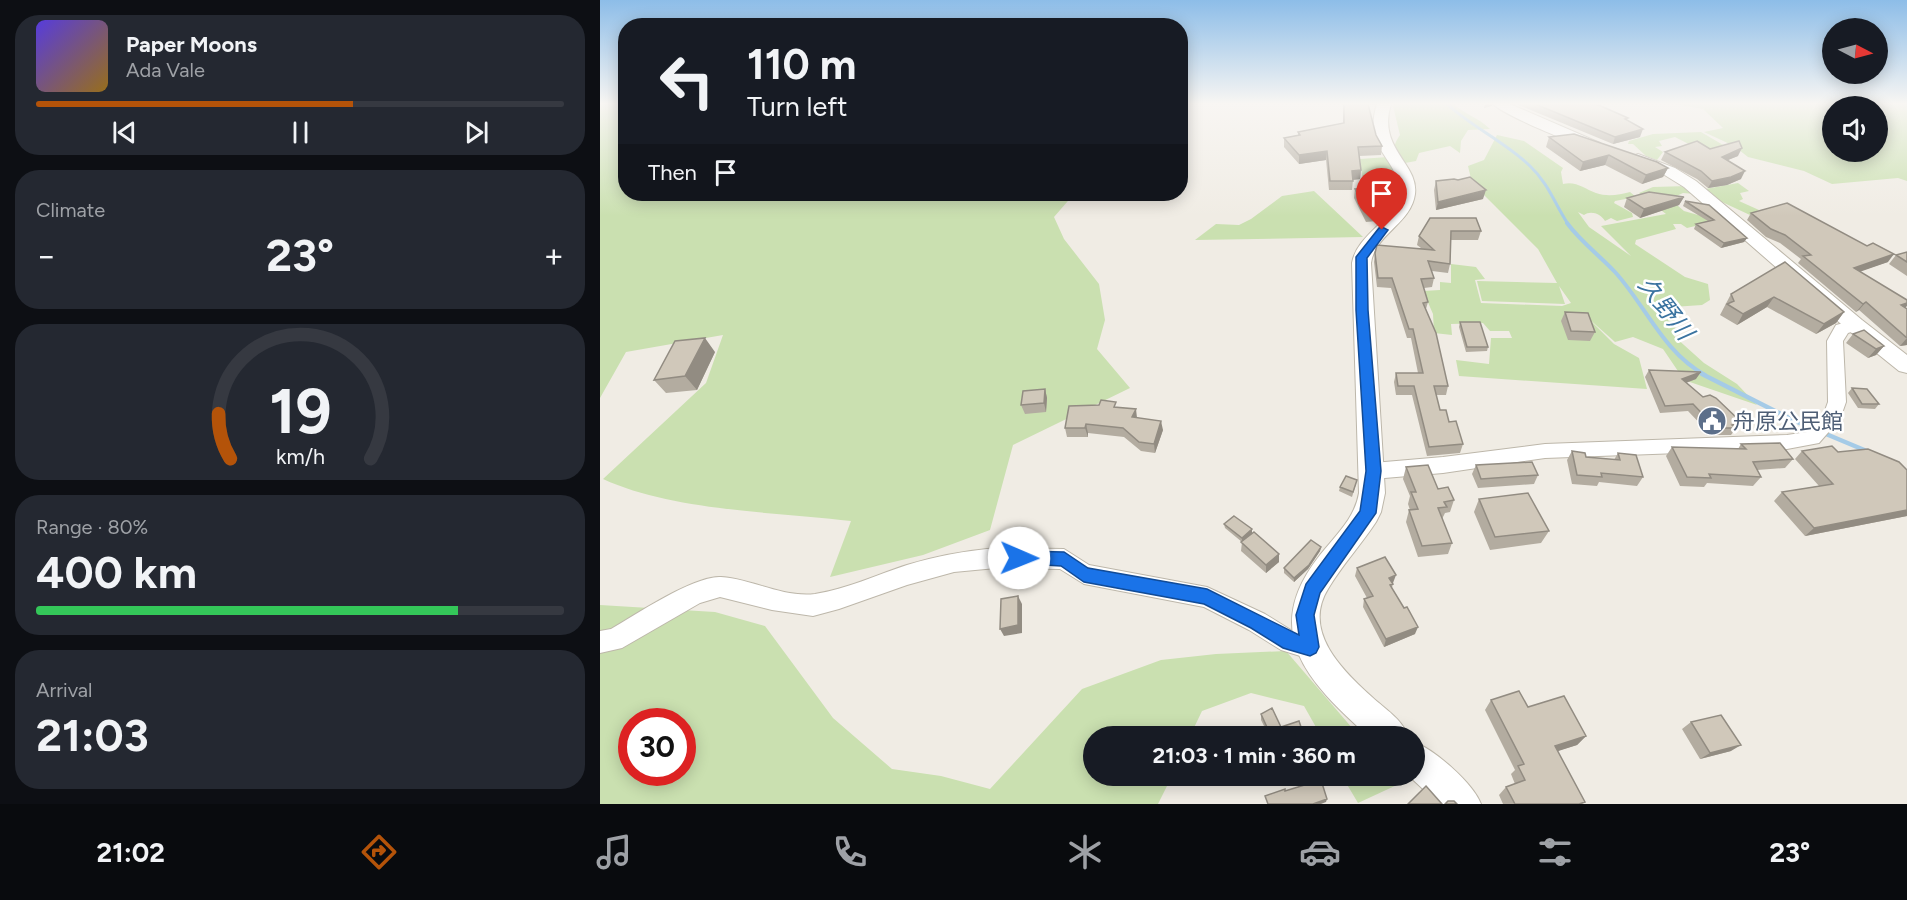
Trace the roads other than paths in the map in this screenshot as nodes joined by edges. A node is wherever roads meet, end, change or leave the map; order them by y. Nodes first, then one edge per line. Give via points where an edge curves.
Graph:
1 (1384, 142) edge
2 (1586, 142) edge
3 (1855, 325) junction
4 (1907, 366) edge
5 (1373, 471) junction
6 (600, 642) edge
7 (1310, 647) junction
8 (1382, 726) edge
9 (1425, 768) edge
10 (1464, 804) edge

1 - 5 street via 1407,195 1362,257
2 - 3 street via 1659,166 1690,184
3 - 4 street
3 - 5 street via 1842,329 1835,341 1837,402 1831,419 1812,438 1545,451
5 - 7 street via 1368,513 1312,589 1305,615
6 - 7 street via 614,640 707,589 720,587 771,600 813,605 954,562 996,558 1064,559 1084,574 1207,597 1289,642
7 - 8 street via 1323,670
9 - 10 street

